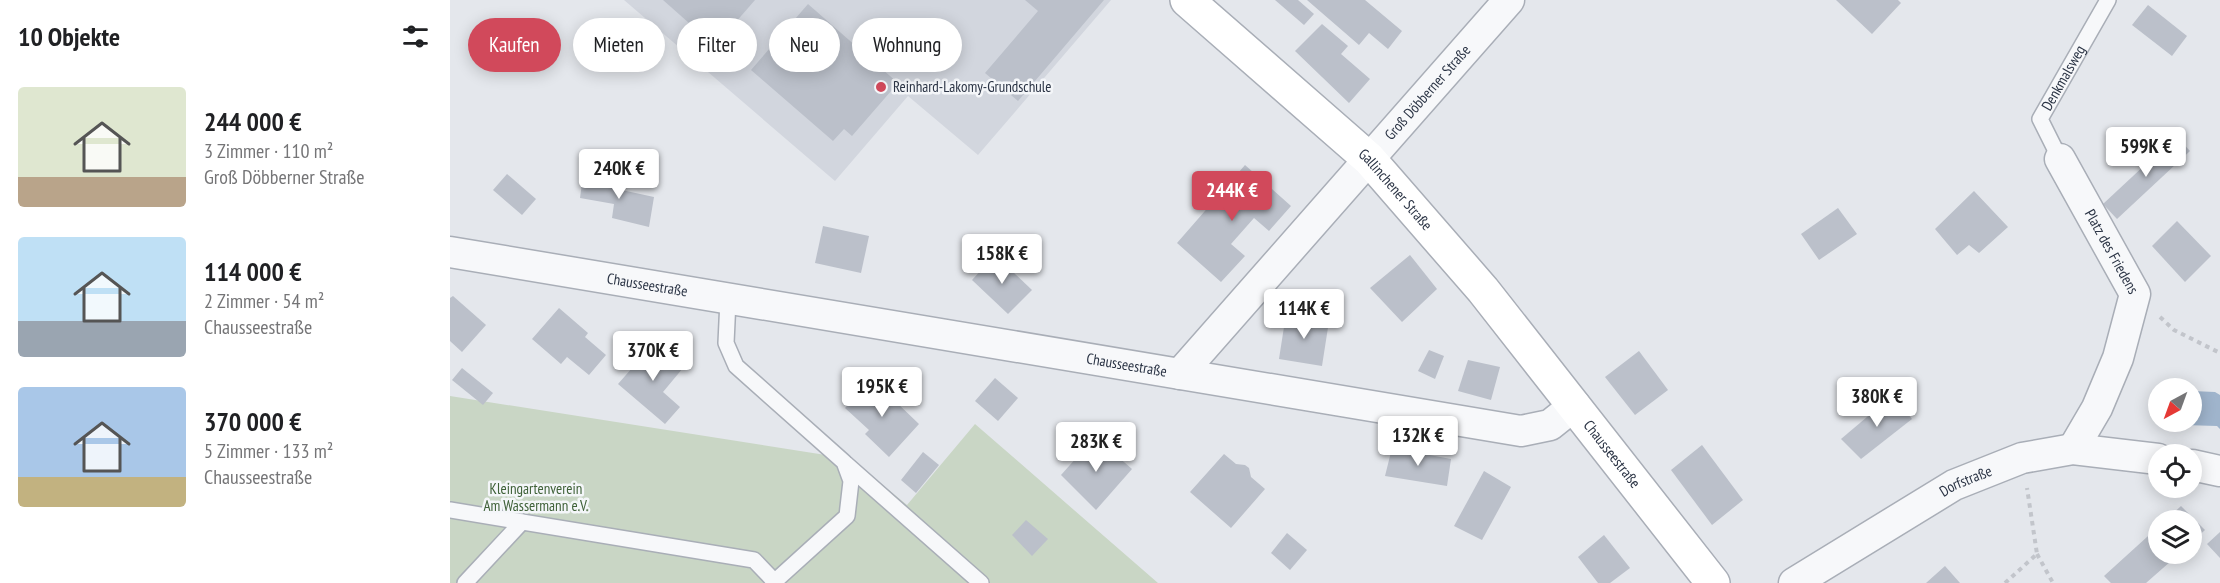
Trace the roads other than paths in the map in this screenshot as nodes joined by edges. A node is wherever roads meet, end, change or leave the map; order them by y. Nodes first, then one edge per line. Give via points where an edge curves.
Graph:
1 (1187, 0) edge
2 (1509, 0) edge
3 (2108, 0) edge
4 (1370, 159) junction
5 (2060, 159) joint
6 (450, 252) edge
7 (728, 300) junction
8 (1180, 374) junction
9 (1575, 405) junction
10 (2073, 449) junction
11 (2148, 458) edge
12 (844, 462) junction
13 (2202, 467) edge
14 (2220, 471) edge
15 (450, 510) edge
16 (522, 522) junction
17 (774, 582) edge
18 (465, 583) edge
19 (981, 583) edge
20 (1713, 583) edge
21 (1794, 583) edge

1 - 4 street, Gallinchener Straße
2 - 4 street, Groß Döbberner Straße
3 - 5 lane, Denkmalsweg via 2040,119
4 - 8 street, Groß Döbberner Straße
4 - 9 street, Gallinchener Straße
5 - 10 street, Platz des Friedens via 2135,294 2118,358 2097,408
6 - 7 street, Chausseestraße
7 - 8 street, Chausseestraße
7 - 12 lane via 726,343 736,366
8 - 9 street, Chausseestraße via 1521,431 1550,425
9 - 20 street, Chausseestraße
10 - 11 street, Dorfstraße
10 - 21 street, Dorfstraße via 2022,458 1954,485
12 - 17 lane via 851,481 847,516
12 - 19 lane
13 - 14 street
15 - 16 lane
16 - 17 lane via 754,560
16 - 18 lane

